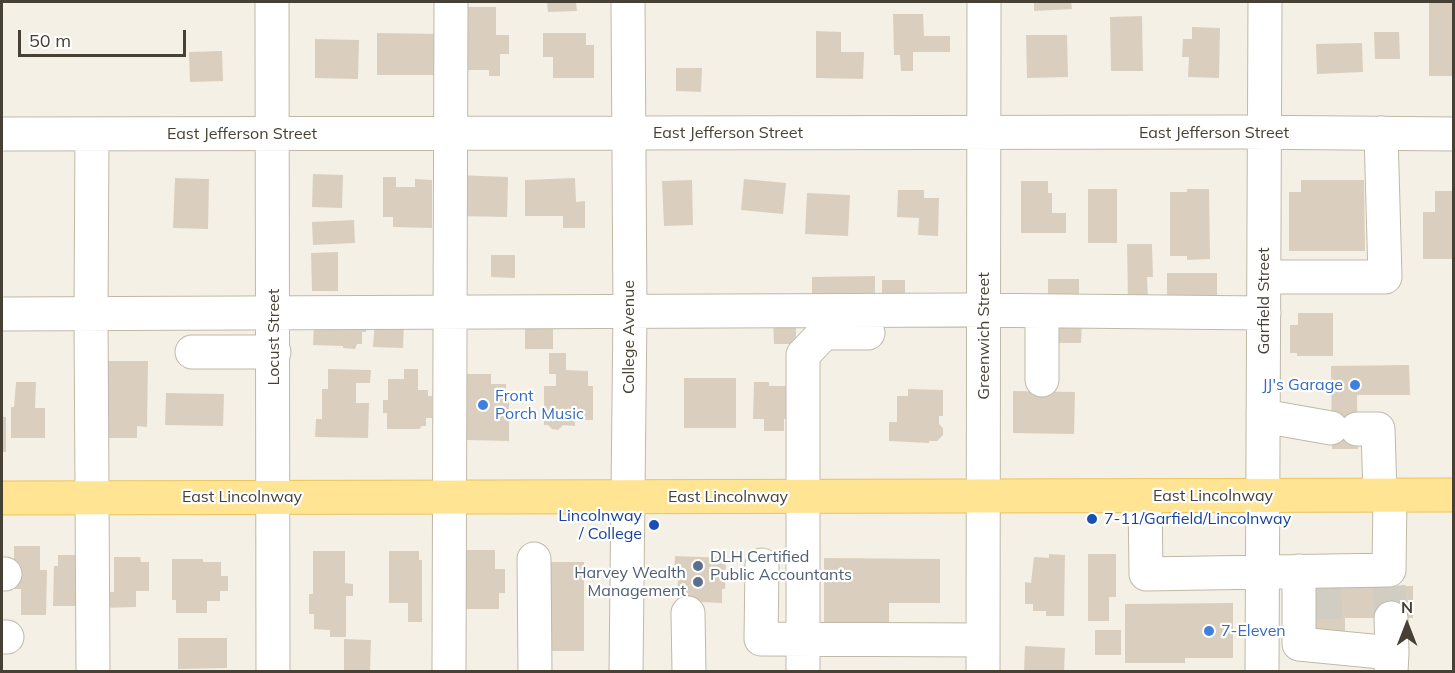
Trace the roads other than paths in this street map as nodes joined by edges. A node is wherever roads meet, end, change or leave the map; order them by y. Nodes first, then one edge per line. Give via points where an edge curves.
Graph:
1 (272, 2) edge
2 (451, 2) edge
3 (628, 2) edge
4 (984, 2) edge
5 (1265, 2) edge
6 (1264, 132) junction
7 (984, 133) junction
8 (2, 134) edge
9 (92, 134) junction
10 (273, 134) junction
11 (450, 134) junction
12 (628, 134) junction
13 (1381, 134) junction
14 (1454, 134) edge
15 (1264, 277) junction
16 (450, 311) junction
17 (1042, 311) junction
18 (273, 313) junction
19 (630, 313) junction
20 (1264, 313) junction
21 (2, 314) edge
22 (91, 314) junction
23 (984, 321) junction
24 (192, 352) dead end
25 (274, 352) junction
26 (1042, 380) dead end
27 (1263, 416) junction
28 (1385, 495) junction
29 (1454, 495) edge
30 (803, 496) junction
31 (984, 496) junction
32 (1145, 496) junction
33 (1263, 496) junction
34 (274, 497) junction
35 (450, 497) junction
36 (628, 497) junction
37 (2, 498) edge
38 (93, 498) junction
39 (534, 559) dead end
40 (762, 566) dead end
41 (1263, 572) junction
42 (1316, 576) junction
43 (688, 613) dead end
44 (1391, 618) tunnel mouth
45 (803, 639) junction
46 (983, 656) edge
47 (1392, 662) edge
48 (93, 672) edge
49 (273, 672) edge
50 (449, 672) edge
51 (535, 672) edge
52 (626, 672) edge
53 (689, 672) edge
54 (803, 672) edge
55 (1262, 672) edge

1 - 10 street, Locust Street
2 - 11 street
3 - 12 street, College Avenue
4 - 7 street, Greenwich Street
5 - 6 street, Garfield Street
6 - 7 street, East Jefferson Street
6 - 13 street, East Jefferson Street
6 - 15 street, Garfield Street
7 - 12 street, East Jefferson Street
7 - 23 street, Greenwich Street
8 - 9 street, East Jefferson Street
9 - 10 street, East Jefferson Street
9 - 22 street
10 - 11 street, East Jefferson Street
10 - 18 street, Locust Street
11 - 12 street, East Jefferson Street
11 - 16 street
12 - 19 street, College Avenue
13 - 14 street, East Jefferson Street
13 - 15 street via 1385,277
15 - 20 street, Garfield Street
16 - 18 street
16 - 19 street
16 - 35 street
17 - 20 street
17 - 23 street
17 - 26 street
18 - 22 street
18 - 25 street, Locust Street
19 - 23 street
19 - 36 street, College Avenue
20 - 27 street, Garfield Street
21 - 22 street
22 - 38 street
23 - 30 street via 824,333 803,355
23 - 31 street, Greenwich Street
24 - 25 street
25 - 34 street, Locust Street
27 - 28 street via 1378,429
27 - 33 street, Garfield Street
28 - 29 main road, East Lincolnway
28 - 33 main road, East Lincolnway
28 - 42 street via 1389,578
30 - 31 main road, East Lincolnway
30 - 36 main road, East Lincolnway
30 - 45 street
31 - 32 main road, East Lincolnway
31 - 46 street, Greenwich Street
32 - 33 main road, East Lincolnway
32 - 41 street via 1146,574
33 - 41 street, Garfield Street
34 - 35 main road, East Lincolnway
34 - 38 main road, East Lincolnway
34 - 49 street, Locust Street
35 - 36 main road, East Lincolnway
35 - 50 street
36 - 52 street, College Avenue
37 - 38 main road, East Lincolnway
38 - 48 street
39 - 51 street
40 - 45 street via 761,639
41 - 42 street
41 - 55 street, Garfield Street
42 - 47 street via 1299,644 1326,641
43 - 53 street
44 - 47 street
45 - 46 street
45 - 54 street

